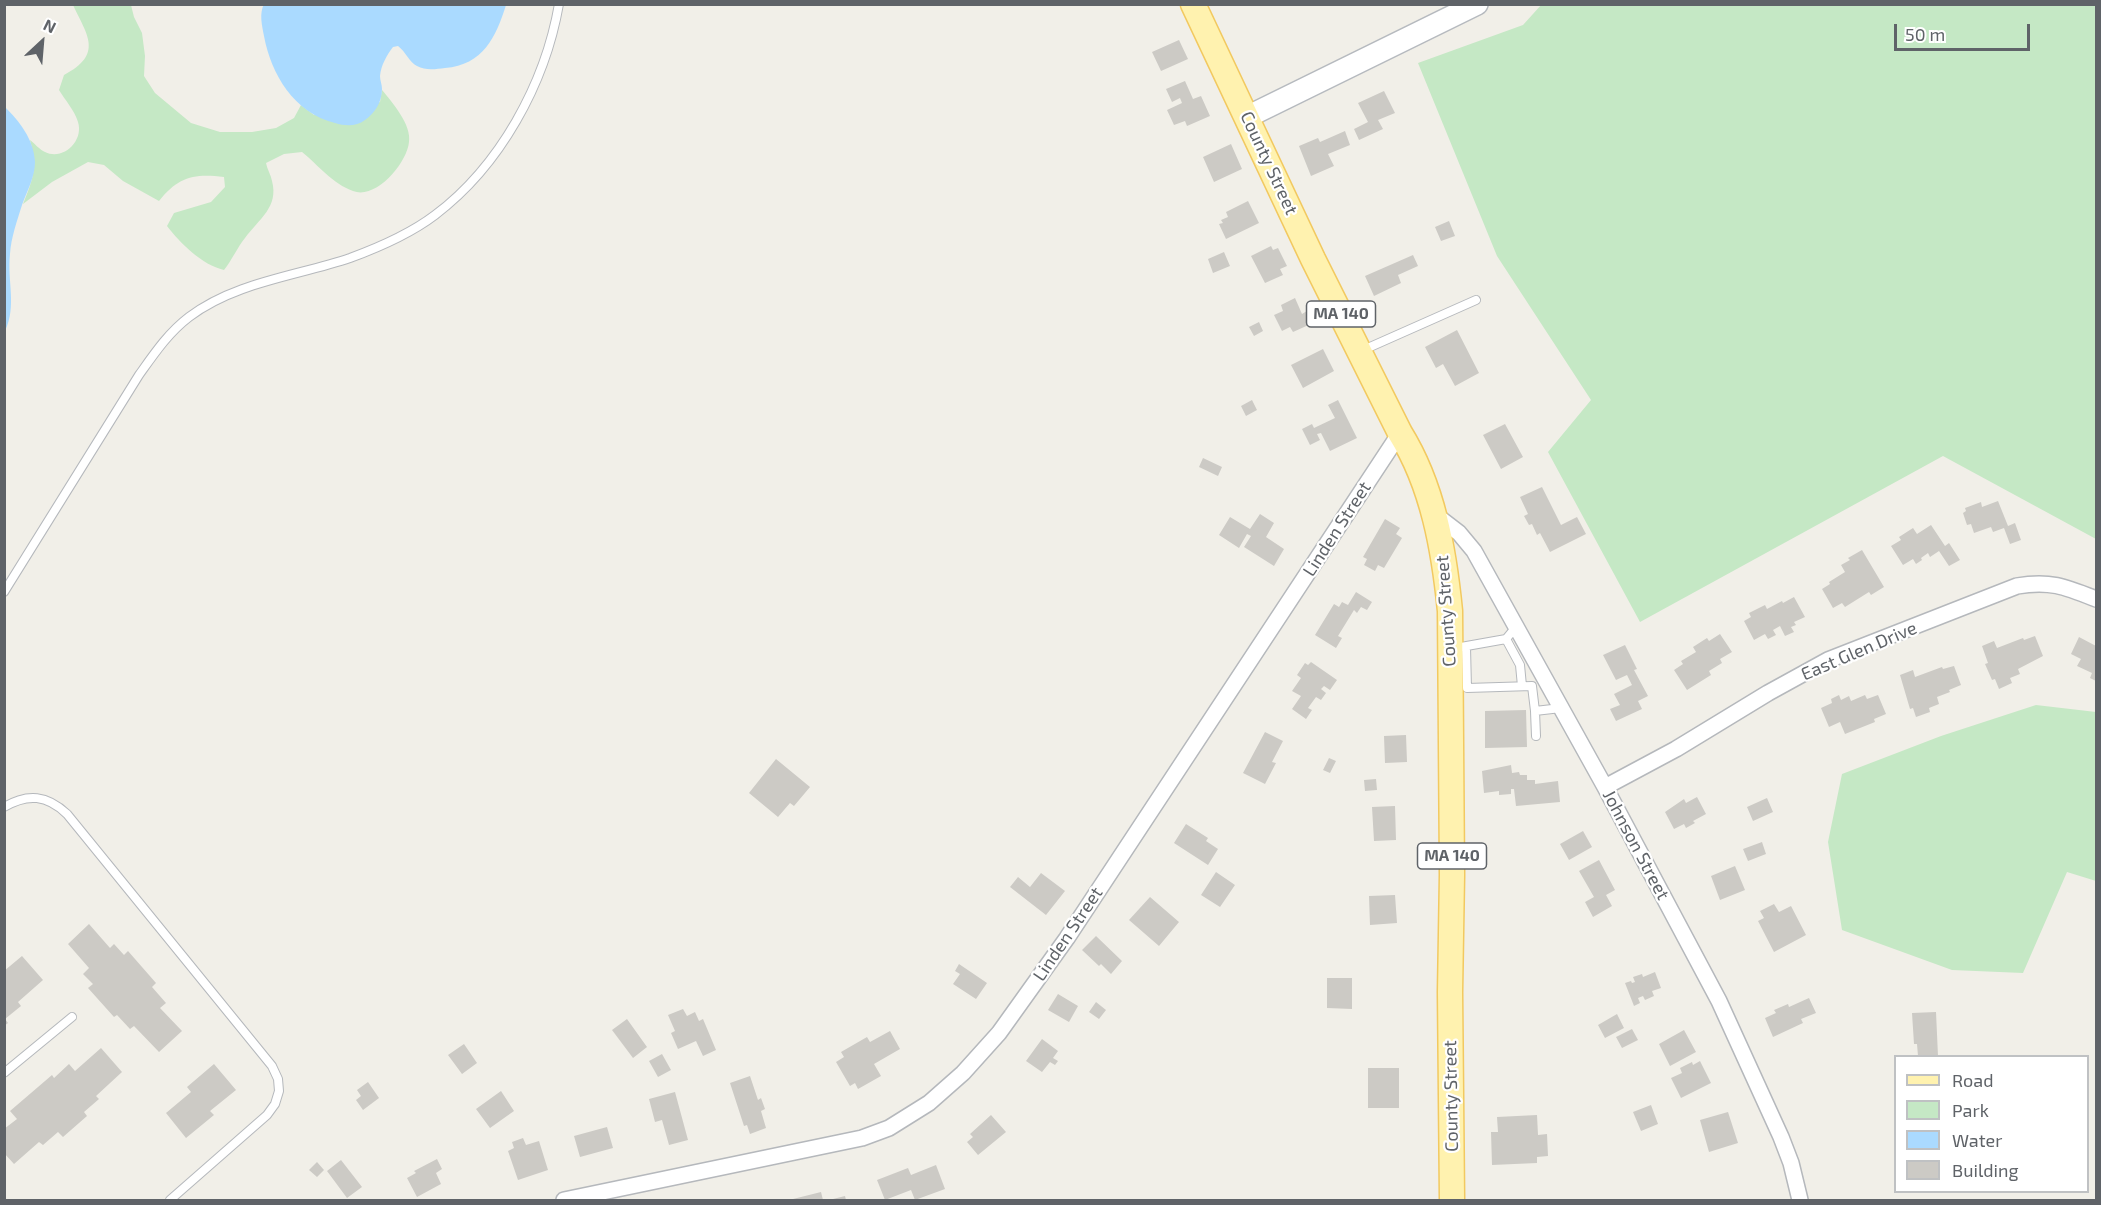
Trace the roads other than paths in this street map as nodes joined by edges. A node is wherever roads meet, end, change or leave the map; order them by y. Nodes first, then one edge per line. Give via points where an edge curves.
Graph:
1 (559, 4) edge
2 (1192, 4) edge
3 (1477, 4) edge
4 (1247, 117) junction
5 (1476, 300) dead end
6 (1360, 352) junction
7 (1400, 433) junction
8 (1433, 513) junction
9 (4, 592) edge
10 (2097, 599) edge
11 (1516, 627) junction
12 (1506, 639) junction
13 (1458, 648) junction
14 (1522, 686) junction
15 (1561, 708) junction
16 (1535, 711) junction
17 (1536, 736) dead end
18 (1605, 788) junction
19 (4, 807) edge
20 (72, 1017) dead end
21 (4, 1073) edge
22 (171, 1200) edge
23 (564, 1200) edge
24 (1452, 1200) edge
25 (1800, 1200) edge

1 - 9 lane via 546,56 525,104 500,145 461,192 424,223 383,245 237,292 205,306 182,323 139,375
2 - 4 main road, County Street / MA 140
3 - 4 street
4 - 6 main road, County Street / MA 140
5 - 6 lane
6 - 7 main road, County Street / MA 140
7 - 8 main road, County Street / MA 140 via 1413,454
7 - 23 street, Linden Street via 1067,938 999,1033 947,1089 903,1121 862,1138
8 - 11 street, Johnson Street via 1459,533 1474,551
8 - 13 main road, County Street / MA 140
10 - 18 street, East Glen Drive via 2059,585 2038,582 2017,586 1828,660
11 - 12 lane
11 - 15 street, Johnson Street
12 - 13 lane
12 - 14 lane via 1520,665
13 - 14 lane via 1467,688
13 - 24 main road, County Street / MA 140
14 - 16 lane via 1532,686
15 - 16 lane
15 - 18 street, Johnson Street
16 - 17 lane
18 - 25 street, Johnson Street via 1719,1001 1781,1137
19 - 22 lane via 25,798 40,797 67,814 268,1060 278,1079 278,1097 267,1115
20 - 21 lane

